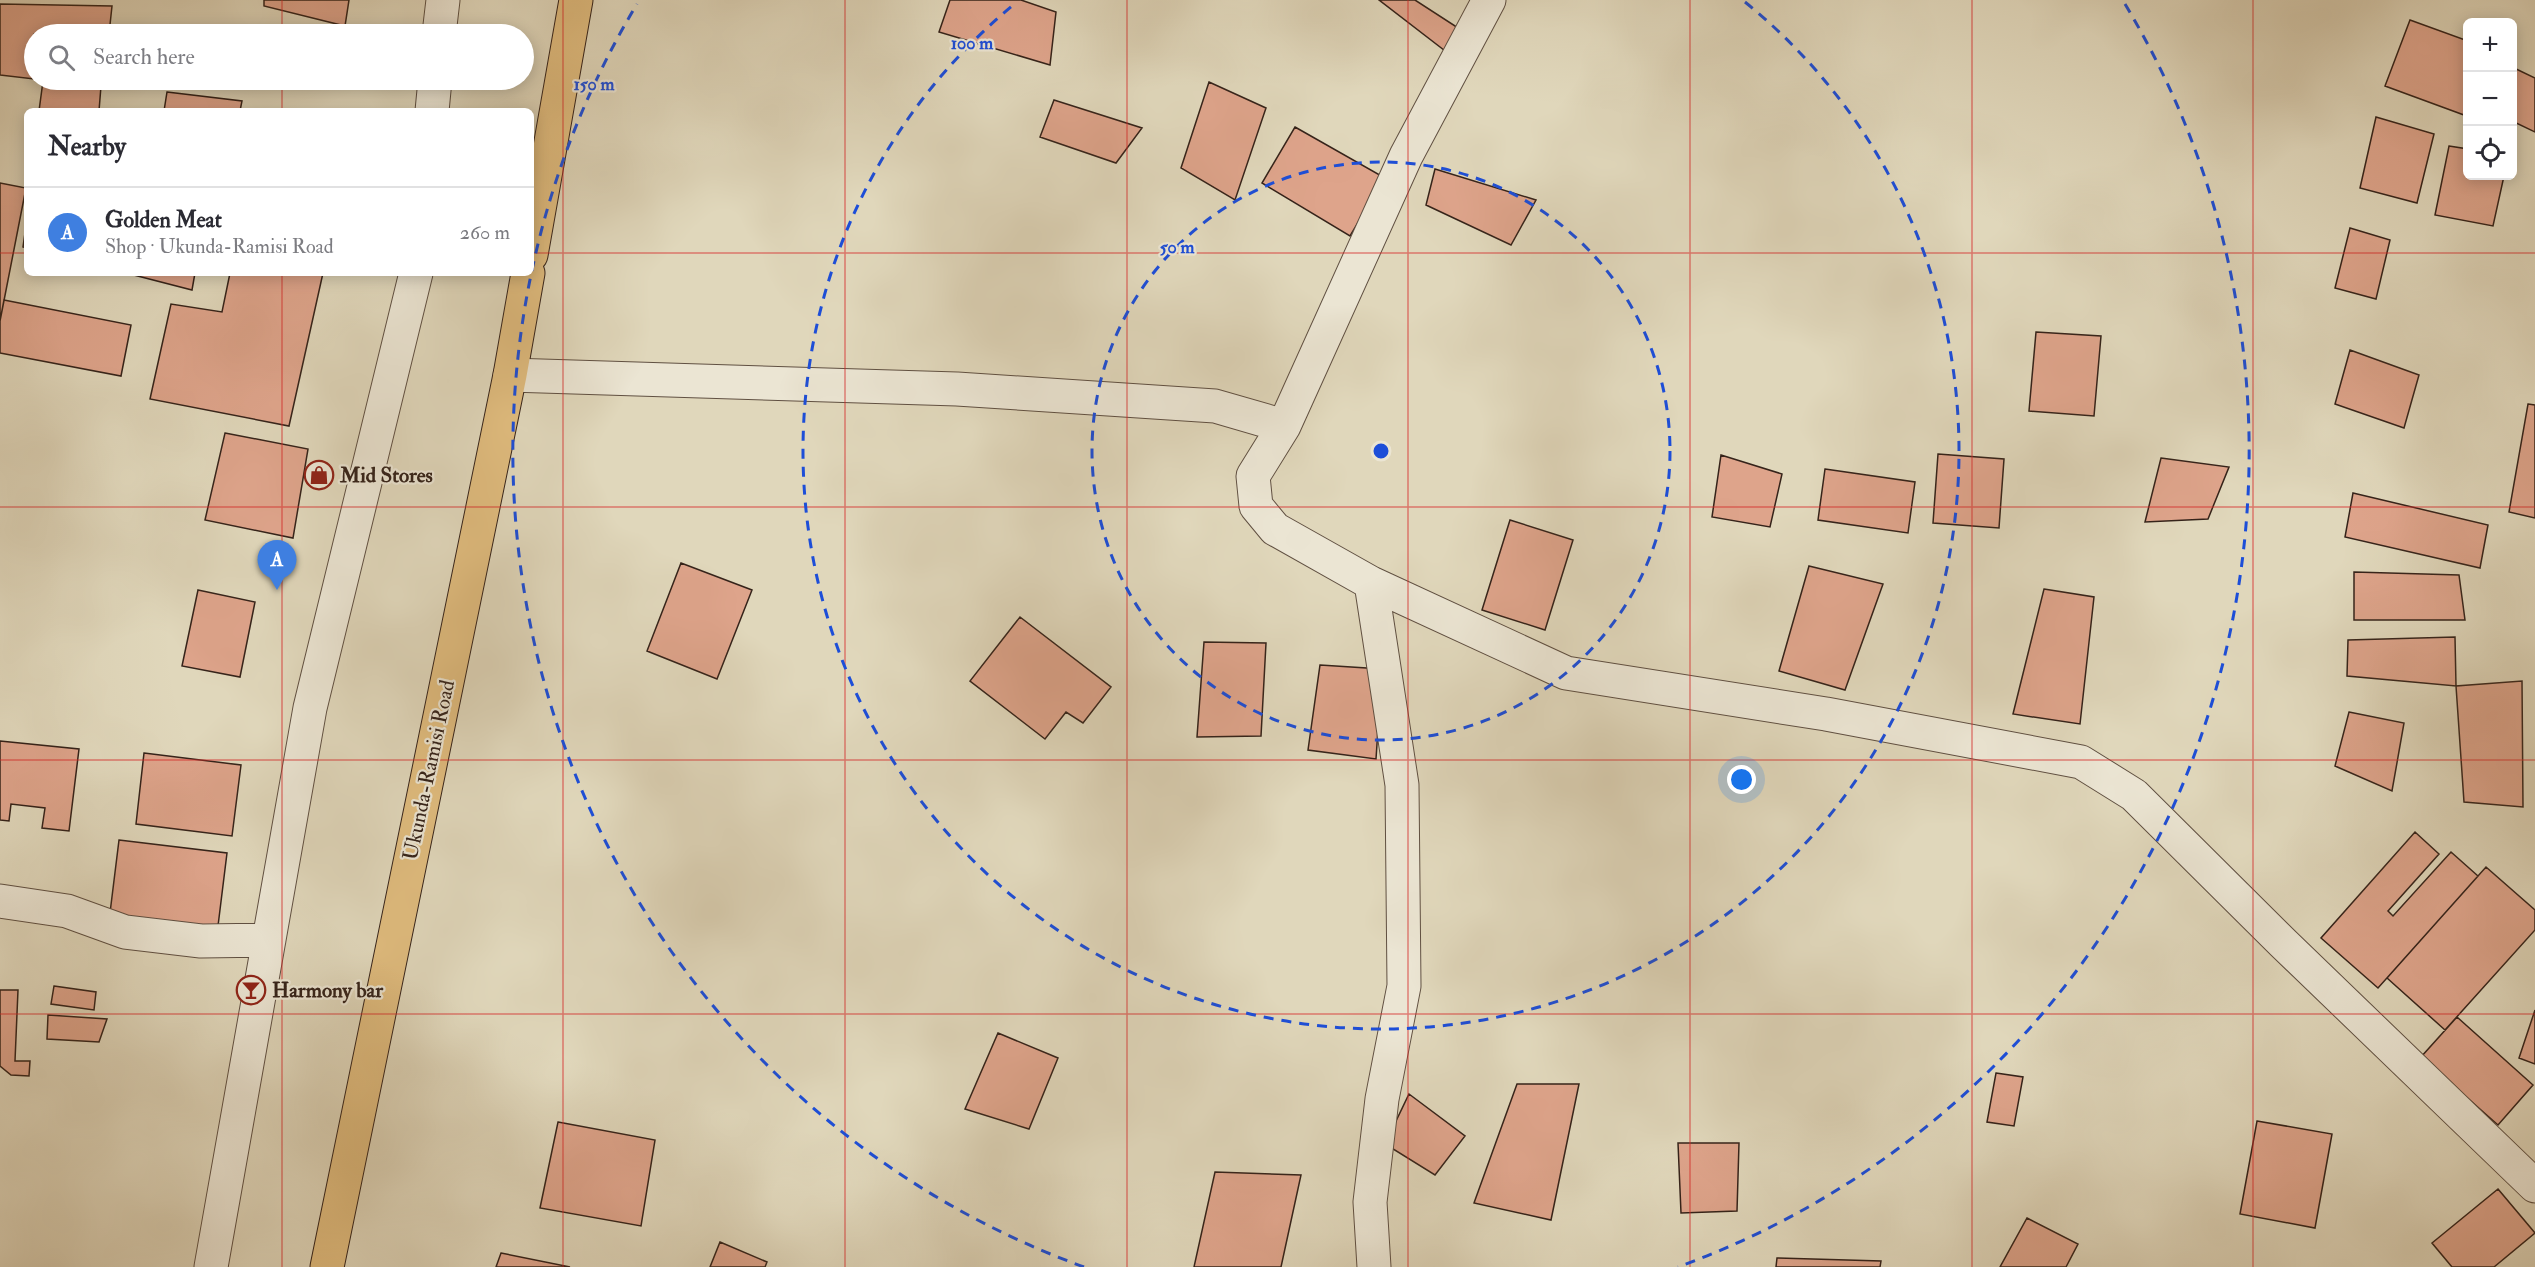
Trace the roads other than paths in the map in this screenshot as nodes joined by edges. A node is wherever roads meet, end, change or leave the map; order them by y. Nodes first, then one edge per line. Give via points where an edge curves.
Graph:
1 (443, 0) edge
2 (576, 0) edge
3 (1489, 0) edge
4 (440, 24) edge
5 (434, 90) edge
6 (432, 108) edge
7 (534, 238) edge
8 (415, 276) edge
9 (527, 276) edge
10 (510, 375) junction
11 (1284, 426) junction
12 (1371, 583) junction
13 (0, 901) edge
14 (269, 940) junction
15 (2535, 1186) edge
16 (211, 1267) edge
17 (327, 1267) edge
18 (1374, 1267) edge

1 - 4 street
2 - 7 highway
3 - 11 street via 1406,156
5 - 6 street
8 - 14 street via 310,708
9 - 10 highway, Ukunda-Ramisi Road
10 - 11 street via 957,389 1215,406
10 - 17 highway, Ukunda-Ramisi Road
11 - 12 street via 1253,476 1256,506 1275,529
12 - 15 street via 1566,673 1826,714 2081,762 2134,795
12 - 18 street via 1402,784 1404,974 1382,1099 1370,1202
13 - 14 street via 67,910 125,932 201,941
14 - 16 street

